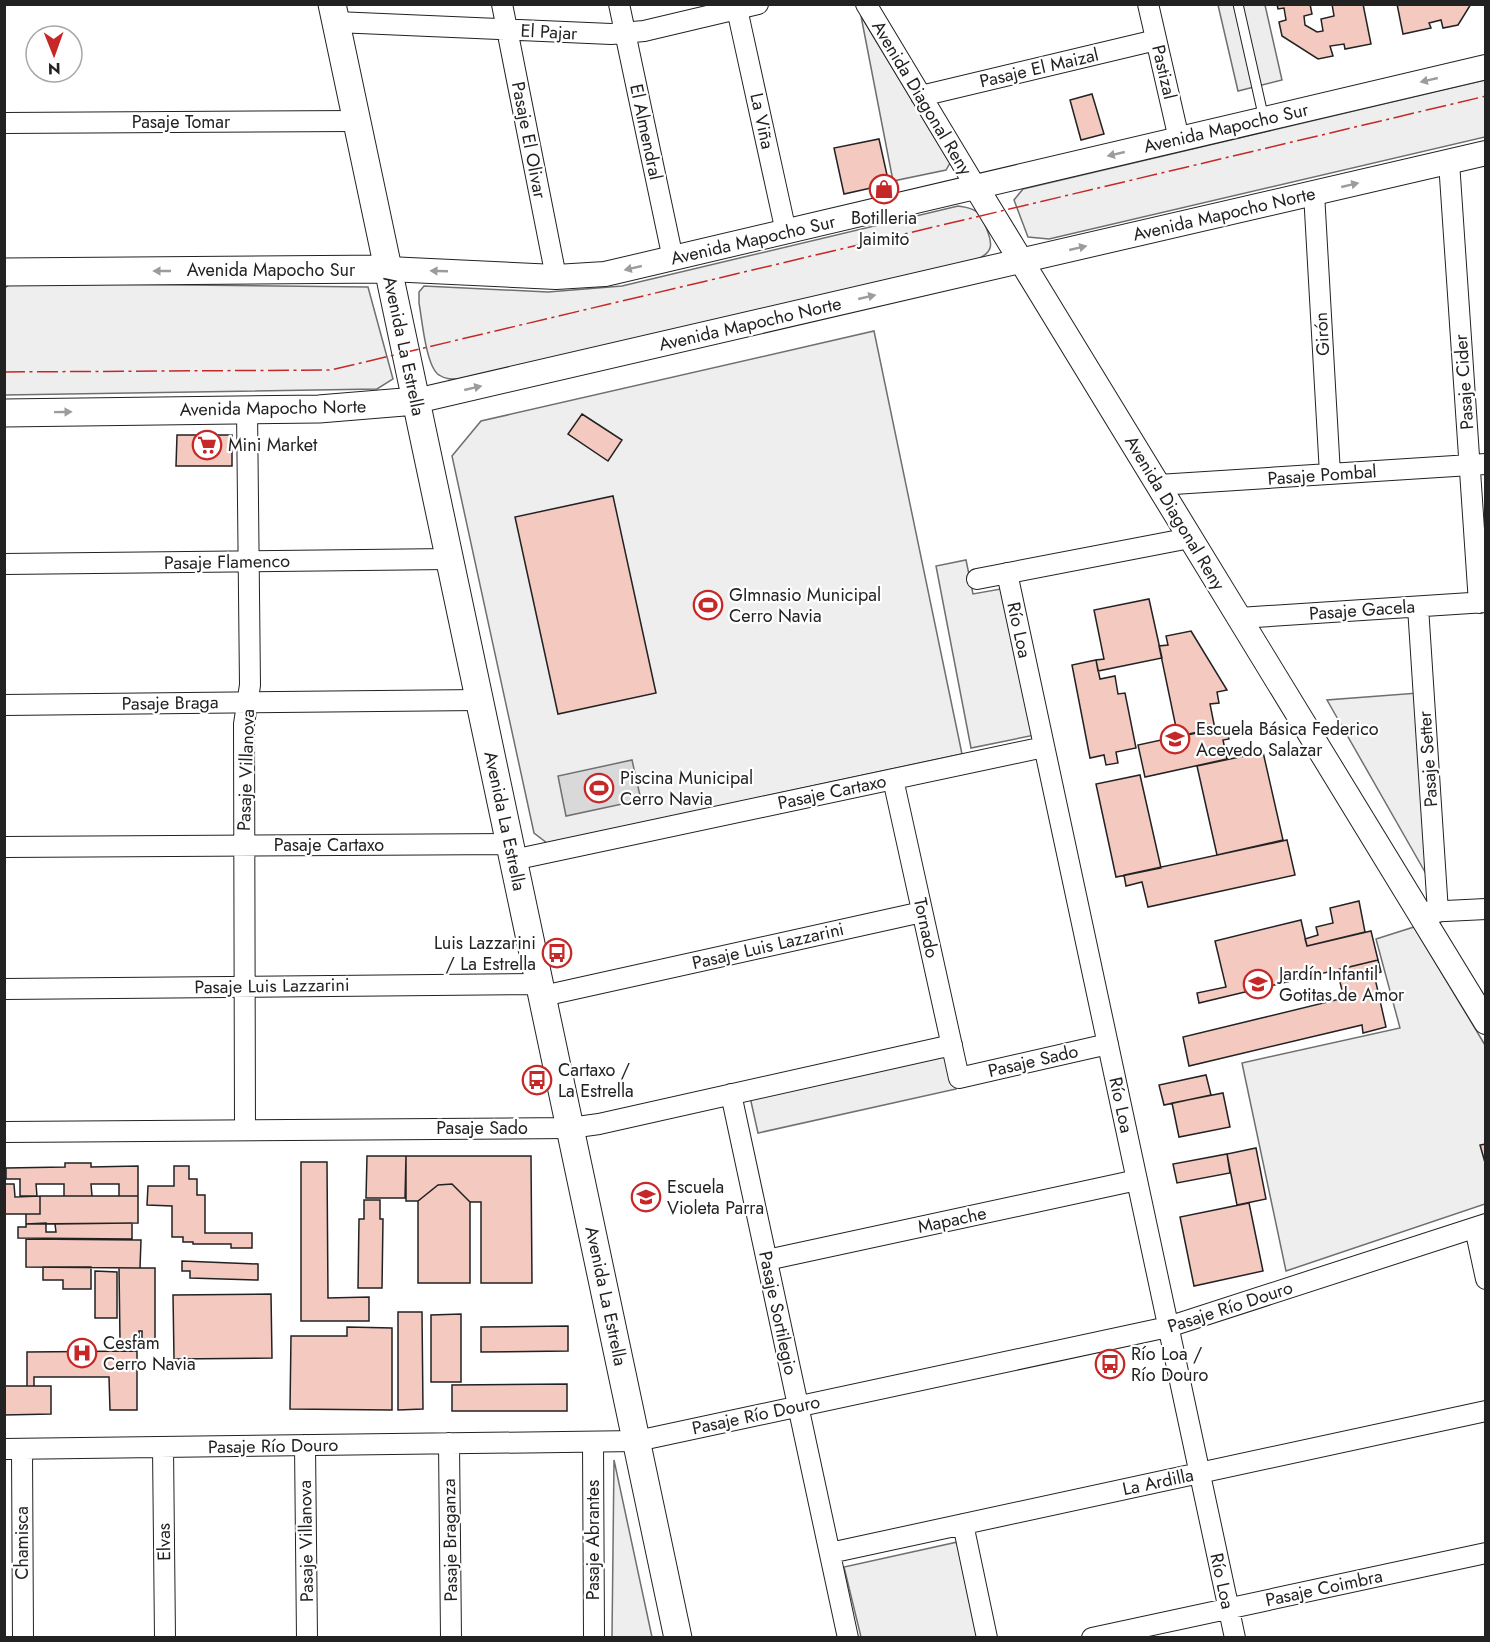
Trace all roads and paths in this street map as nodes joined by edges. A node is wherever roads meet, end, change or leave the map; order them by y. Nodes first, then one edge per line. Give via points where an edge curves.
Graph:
1 (502, 4) edge
2 (619, 4) edge
3 (758, 4) edge
4 (866, 4) edge
5 (1148, 4) edge
6 (1238, 4) edge
7 (737, 9) junction
8 (334, 13) edge
9 (507, 30) junction
10 (625, 33) junction
11 (1156, 40) junction
12 (1485, 67) edge
13 (921, 96) junction
14 (1264, 119) junction
15 (357, 121) junction
16 (4, 123) edge
17 (1179, 139) junction
18 (1485, 153) edge
19 (1449, 162) junction
20 (976, 187) junction
21 (1314, 193) junction
22 (786, 232) junction
23 (673, 259) junction
24 (1022, 261) junction
25 (388, 269) junction
26 (4, 272) edge
27 (556, 276) junction
28 (416, 401) junction
29 (247, 410) junction
30 (4, 412) edge
31 (1477, 464) edge
32 (1330, 474) junction
33 (1158, 485) junction
34 (1190, 538) junction
35 (449, 559) junction
36 (249, 561) junction
37 (4, 564) edge
38 (1007, 573) junction
39 (977, 579) dead end
40 (1482, 602) edge
41 (1418, 607) junction
42 (1239, 618) junction
43 (480, 700) junction
44 (248, 703) junction
45 (4, 705) edge
46 (1044, 747) junction
47 (893, 779) junction
48 (244, 845) junction
49 (4, 847) edge
50 (512, 852) junction
51 (1485, 909) edge
52 (922, 912) junction
53 (1429, 912) junction
54 (244, 987) junction
55 (4, 989) edge
56 (541, 990) junction
57 (1485, 1022) edge
58 (1108, 1044) junction
59 (952, 1046) junction
60 (958, 1078) joint
61 (731, 1094) junction
62 (570, 1128) junction
63 (244, 1130) junction
64 (4, 1132) edge
65 (1137, 1180) junction
66 (1480, 1226) edge
67 (767, 1260) junction
68 (1485, 1279) edge
69 (1168, 1327) junction
70 (798, 1406) junction
71 (1485, 1411) edge
72 (637, 1441) junction
73 (592, 1442) junction
74 (449, 1443) junction
75 (305, 1445) junction
76 (163, 1447) junction
77 (13, 1449) edge
78 (1199, 1473) junction
79 (963, 1524) junction
80 (830, 1553) junction
81 (1485, 1553) edge
82 (1228, 1608) junction
83 (23, 1638) edge
84 (165, 1638) edge
85 (307, 1638) edge
86 (451, 1638) edge
87 (594, 1638) edge
88 (678, 1638) edge
89 (848, 1638) edge
90 (987, 1638) edge
91 (1092, 1638) edge
92 (1235, 1638) edge

1 - 9 street, Pasaje El Olivar
2 - 10 street, El Almendral
3 - 7 street, El Pajar
4 - 13 street, Avenida Diagonal Reny
5 - 11 street, Pastizal
6 - 14 lane
7 - 10 street, El Pajar
7 - 22 street, La Viña
8 - 9 street, El Pajar
8 - 15 main road, Avenida La Estrella
9 - 10 street, El Pajar
9 - 27 street, Pasaje El Olivar
10 - 23 street, El Almendral
11 - 13 street, Pasaje El Maizal
11 - 17 street, Pastizal
12 -> 14 street, Avenida Mapocho Sur
13 - 20 street, Avenida Diagonal Reny
14 - 17 street, Avenida Mapocho Sur
15 - 16 street, Pasaje Tomar
15 - 25 main road, Avenida La Estrella
17 -> 20 street, Avenida Mapocho Sur
18 - 19 street, Avenida Mapocho Norte
21 -> 19 street, Avenida Mapocho Norte
19 - 31 street, Pasaje Cider
20 - 22 street, Avenida Mapocho Sur
20 - 24 street, Avenida Diagonal Reny
24 -> 21 street, Avenida Mapocho Norte
21 - 32 street, Girón
22 - 23 street, Avenida Mapocho Sur
23 -> 27 street, Avenida Mapocho Sur via 605,274
28 -> 24 street, Avenida Mapocho Norte
24 - 33 street, Avenida Diagonal Reny
25 -> 26 main road, Avenida Mapocho Sur
27 -> 25 street, Avenida Mapocho Sur
25 - 28 main road, Avenida La Estrella
28 - 29 main road, Avenida Mapocho Norte
28 - 35 main road, Avenida La Estrella
30 -> 29 main road, Avenida Mapocho Norte
29 - 36 street, Pasaje Villanova
31 - 32 street, Pasaje Pombal
31 - 40 street, Pasaje Cider
32 - 33 street, Pasaje Pombal
33 - 34 street, Avenida Diagonal Reny
34 - 38 street
34 - 42 street, Avenida Diagonal Reny
35 - 36 street, Pasaje Flamenco
35 - 43 main road, Avenida La Estrella
36 - 37 street, Pasaje Flamenco
36 - 44 street, Pasaje Villanova
38 - 39 street
38 - 46 street, Río Loa
40 - 41 street, Pasaje Gacela
41 - 42 street, Pasaje Gacela
41 - 53 street, Pasaje Setter
42 - 53 street, Avenida Diagonal Reny
43 - 44 street, Pasaje Braga
43 - 50 main road, Avenida La Estrella
44 - 45 street, Pasaje Braga
44 - 48 street, Pasaje Villanova via 244,724
46 - 47 street, Pasaje Cartaxo
46 - 58 street, Río Loa
47 - 50 street, Pasaje Cartaxo
47 - 52 street, Tornado
48 - 49 street, Pasaje Cartaxo
48 - 50 street, Pasaje Cartaxo
48 - 54 street, Pasaje Villanova
50 - 56 main road, Avenida La Estrella
51 - 53 street
52 - 56 street, Pasaje Luis Lazzarini
52 - 59 street, Tornado
53 - 57 street, Avenida Diagonal Reny
54 - 55 street, Pasaje Luis Lazzarini
54 - 56 street, Pasaje Luis Lazzarini
54 - 63 street, Pasaje Villanova
56 - 62 main road, Avenida La Estrella
58 - 60 street, Pasaje Sado
58 - 65 street, Río Loa
59 - 60 street, Tornado
59 - 61 street, Pasaje Sado
61 - 62 street, Pasaje Sado
61 - 67 street, Pasaje Sortilegio
62 - 63 street, Pasaje Sado
62 - 72 main road, Avenida La Estrella
63 - 64 street, Pasaje Sado
65 - 67 street, Mapache
65 - 69 street, Río Loa
66 - 68 street
66 - 69 street, Pasaje Río Douro
67 - 70 street, Pasaje Sortilegio
69 - 70 street, Pasaje Río Douro
69 - 78 street, Río Loa
70 - 72 street, Pasaje Río Douro
70 - 80 street, Pasaje Sortilegio
71 - 78 street, La Ardilla
72 - 73 street, Pasaje Río Douro
72 - 88 main road, Avenida La Estrella
73 - 74 street, Pasaje Río Douro
73 - 87 street, Pasaje Abrantes
74 - 75 street, Pasaje Río Douro
74 - 86 street, Pasaje Braganza
75 - 76 street, Pasaje Río Douro
75 - 85 street, Pasaje Villanova
76 - 77 street, Pasaje Río Douro
76 - 84 street, Elvas
77 - 83 street, Chamisca
78 - 79 street, La Ardilla
78 - 82 street, Río Loa
79 - 80 street, La Ardilla
79 - 90 street
80 - 89 street, Pasaje Sortilegio
81 - 82 street, Pasaje Coimbra
82 - 91 street, Pasaje Coimbra
82 - 92 street, Río Loa

